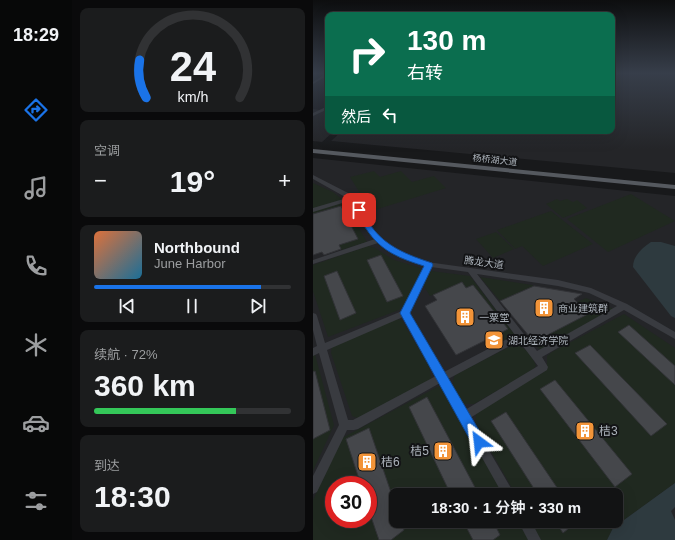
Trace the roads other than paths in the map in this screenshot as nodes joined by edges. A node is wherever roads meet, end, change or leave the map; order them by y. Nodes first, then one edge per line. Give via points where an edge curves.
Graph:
1 (325, 109) edge
2 (313, 115) edge
3 (313, 147) edge
4 (313, 151) edge
5 (313, 177) edge
6 (675, 181) edge
7 (675, 186) edge
8 (351, 198) junction
9 (313, 210) edge
10 (379, 240) junction
11 (313, 262) edge
12 (429, 265) junction
13 (470, 270) junction
14 (624, 306) junction
15 (405, 313) junction
16 (313, 316) edge
17 (520, 336) junction
18 (675, 336) edge
19 (323, 348) junction
20 (313, 352) edge
21 (536, 356) junction
22 (441, 378) junction
23 (463, 416) junction
24 (344, 425) junction
25 (313, 488) edge
26 (505, 488) edge
27 (528, 528) edge
28 (535, 540) edge

1 - 2 street
3 - 6 main road, 杨桥湖大道
4 - 7 main road, 杨桥湖大道
5 - 8 street
8 - 9 street
8 - 10 street, 腾龙大道 via 367,227
10 - 11 street
10 - 12 street, 腾龙大道 via 402,256
12 - 13 street, 腾龙大道
12 - 15 street
13 - 14 street, 腾龙大道 via 558,283 591,291
13 - 17 street
14 - 18 street, 腾龙大道
14 - 21 street
15 - 19 street
15 - 22 street
16 - 19 street
17 - 21 street
17 - 22 street
19 - 20 street
19 - 24 street
21 - 23 street via 544,367
22 - 23 street
22 - 24 street via 354,425
23 - 26 street
24 - 25 street
27 - 28 street

